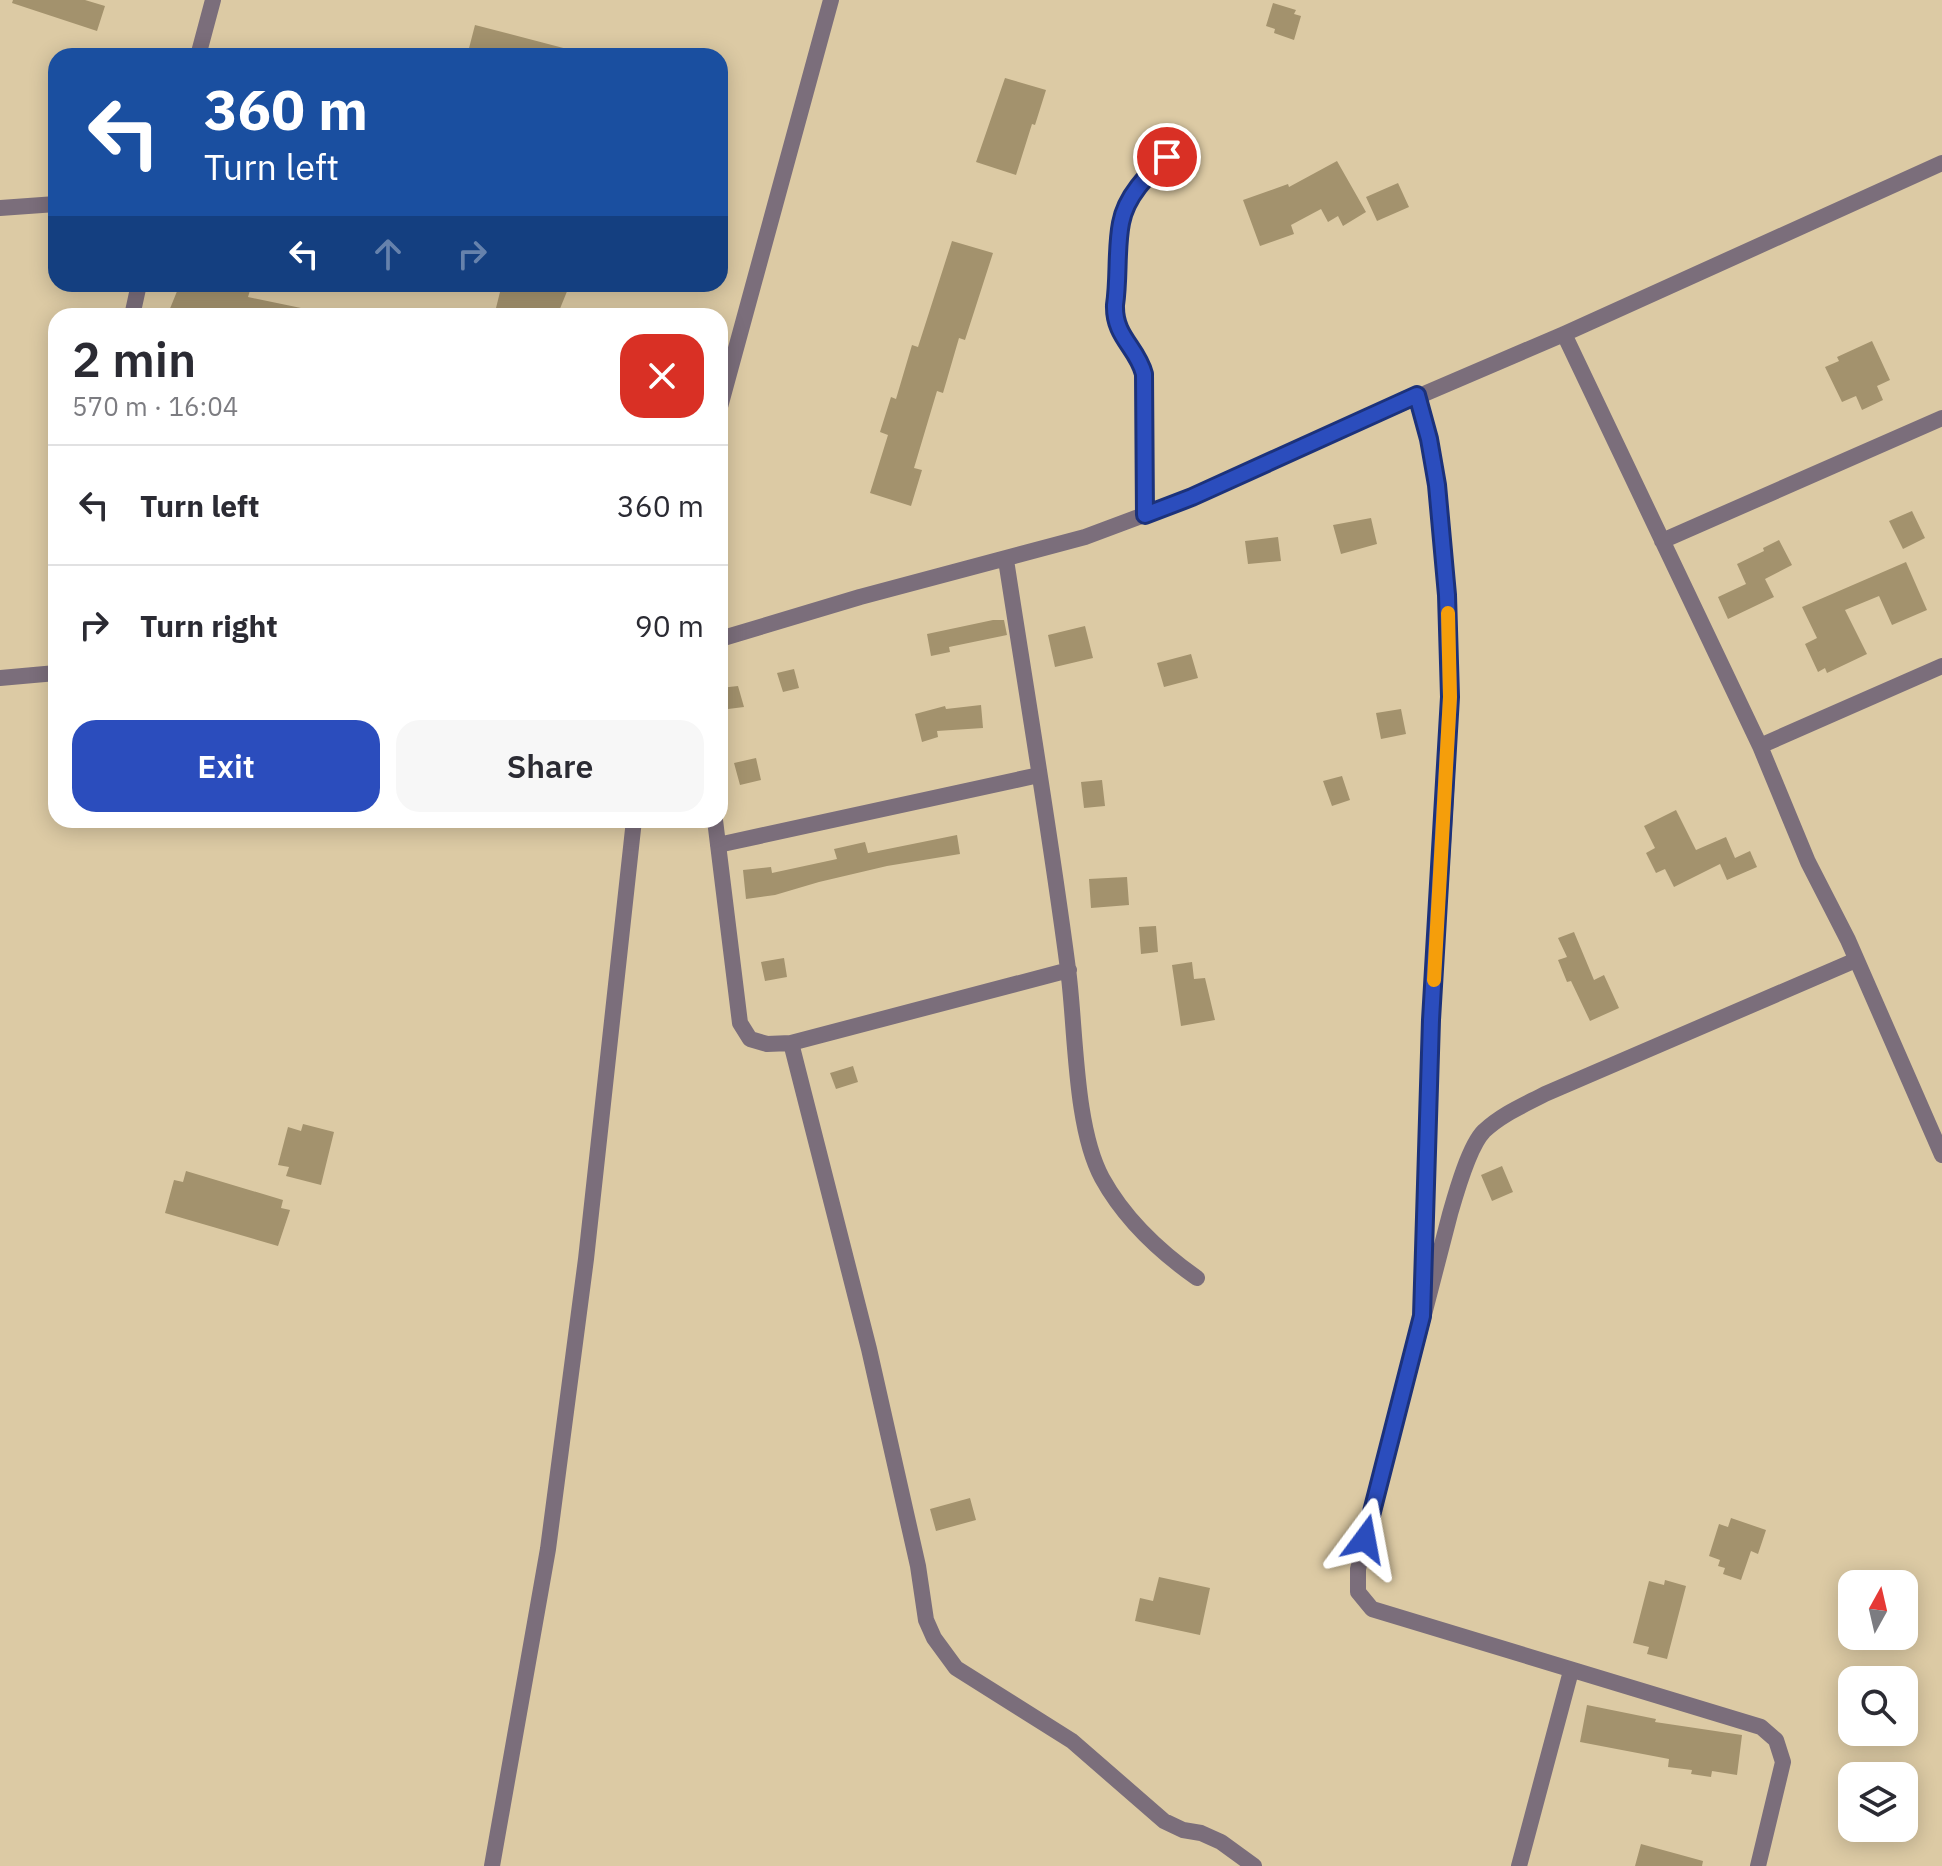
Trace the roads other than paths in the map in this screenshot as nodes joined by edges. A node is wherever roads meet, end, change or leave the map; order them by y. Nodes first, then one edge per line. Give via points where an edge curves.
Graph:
1 (213, 0) edge
2 (831, 0) edge
3 (200, 48) edge
4 (1185, 139) dead end
5 (1942, 163) edge
6 (48, 205) edge
7 (0, 208) edge
8 (1564, 334) junction
9 (728, 378) edge
10 (1417, 395) junction
11 (1942, 418) edge
12 (1145, 515) junction
13 (1662, 541) junction
14 (1006, 560) junction
15 (728, 637) edge
16 (1942, 666) edge
17 (48, 674) edge
18 (0, 678) edge
19 (1760, 746) junction
20 (1039, 775) junction
21 (633, 828) edge
22 (716, 828) edge
23 (718, 845) junction
24 (1856, 960) junction
25 (1069, 970) junction
26 (791, 1043) junction
27 (1942, 1155) edge
28 (1197, 1278) dead end
29 (1422, 1316) junction
30 (1571, 1671) junction
31 (492, 1866) edge
32 (1254, 1866) edge
33 (1519, 1866) edge
34 (1758, 1866) edge

1 - 3 street
2 - 9 street
4 - 12 street via 1131,196 1121,223 1115,317 1144,374
5 - 8 street
6 - 7 street
8 - 10 street
8 - 13 street
10 - 12 street
10 - 29 street via 1437,485 1450,697 1431,1020
11 - 13 street
12 - 14 street
13 - 19 street
14 - 15 street
14 - 20 street
16 - 19 street
17 - 18 street
19 - 24 street
20 - 23 street
20 - 25 street
21 - 31 street via 548,1549
22 - 23 street
23 - 26 street via 740,1023 750,1039
24 - 27 street
24 - 29 street via 1545,1094 1481,1133 1460,1179
25 - 26 street
25 - 28 street via 1081,1099 1101,1176 1164,1255
26 - 32 street via 869,1349 934,1638 956,1668 1072,1741 1164,1821 1221,1842
29 - 30 street via 1371,1510 1358,1592 1372,1609
30 - 33 street
30 - 34 street via 1761,1727 1776,1740 1783,1762

